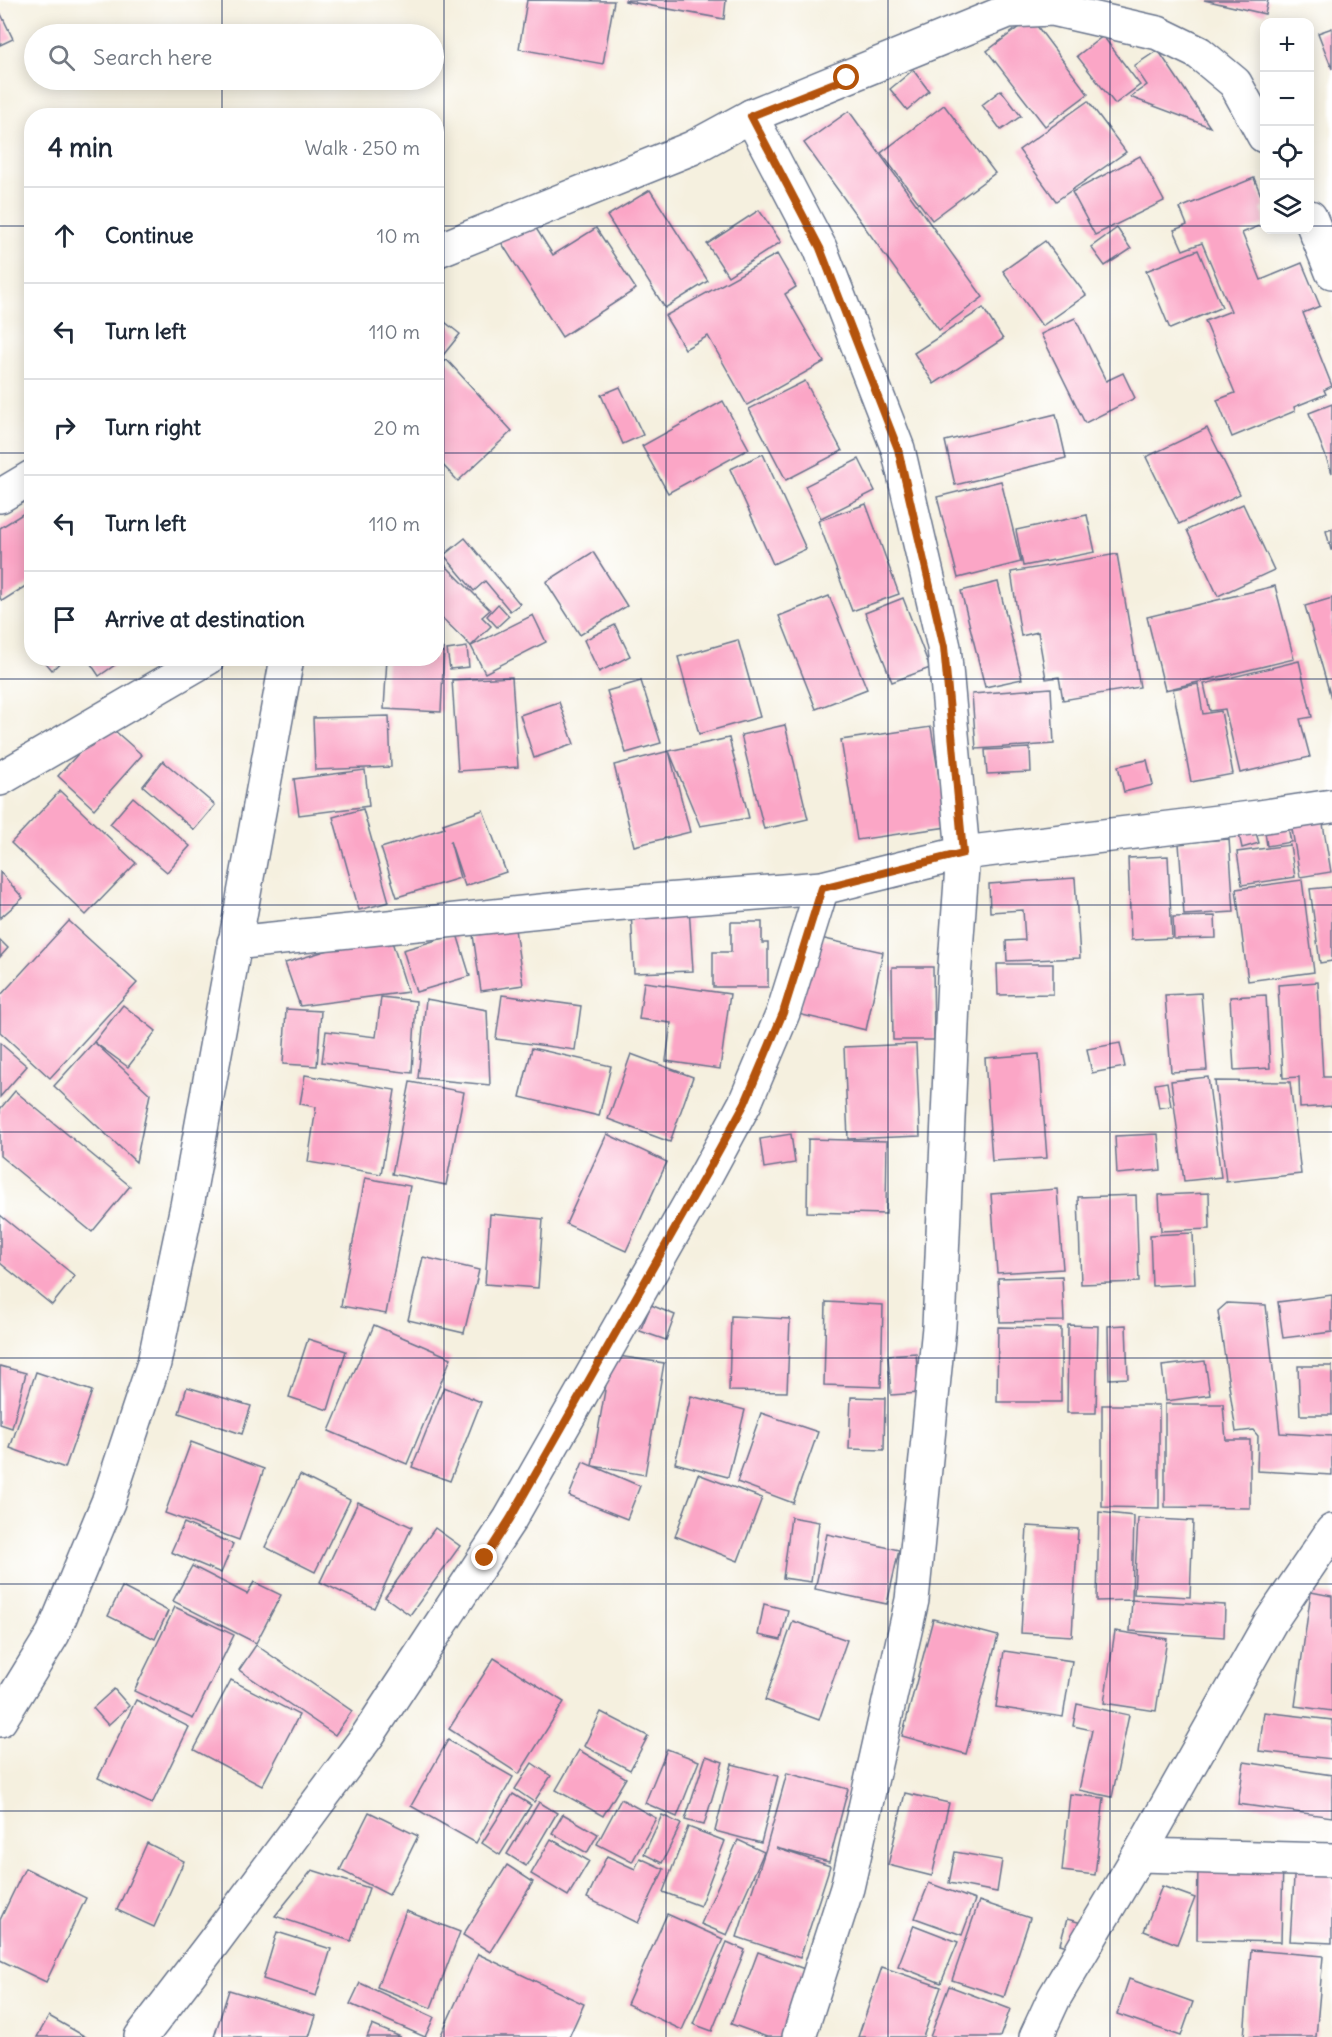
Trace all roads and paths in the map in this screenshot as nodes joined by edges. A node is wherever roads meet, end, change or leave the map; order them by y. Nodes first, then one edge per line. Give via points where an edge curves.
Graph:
1 (751, 116) junction
2 (1260, 129) edge
3 (1314, 227) edge
4 (444, 248) edge
5 (1332, 272) edge
6 (24, 482) edge
7 (0, 496) edge
8 (194, 666) edge
9 (286, 666) edge
10 (0, 779) edge
11 (1332, 806) edge
12 (963, 853) junction
13 (822, 888) junction
14 (234, 943) junction
15 (1332, 1531) edge
16 (0, 1720) edge
17 (1139, 1855) junction
18 (1332, 1860) edge
19 (141, 2037) edge
20 (799, 2037) edge
21 (1036, 2037) edge

1 - 2 street via 1008,11 1052,9 1158,33 1199,53 1235,82
1 - 4 street via 692,148
1 - 12 street via 820,248 898,449 944,647
3 - 5 street
6 - 7 street
8 - 10 street
9 - 14 street
11 - 12 street
12 - 13 street
12 - 20 street via 939,1327 912,1600 847,1888
13 - 14 street via 599,905
13 - 19 street via 783,1013 745,1103 510,1519 368,1735
14 - 16 street via 187,1206 154,1363 108,1502 53,1634
15 - 17 street via 1271,1621
17 - 18 street
17 - 21 street via 1054,1998

